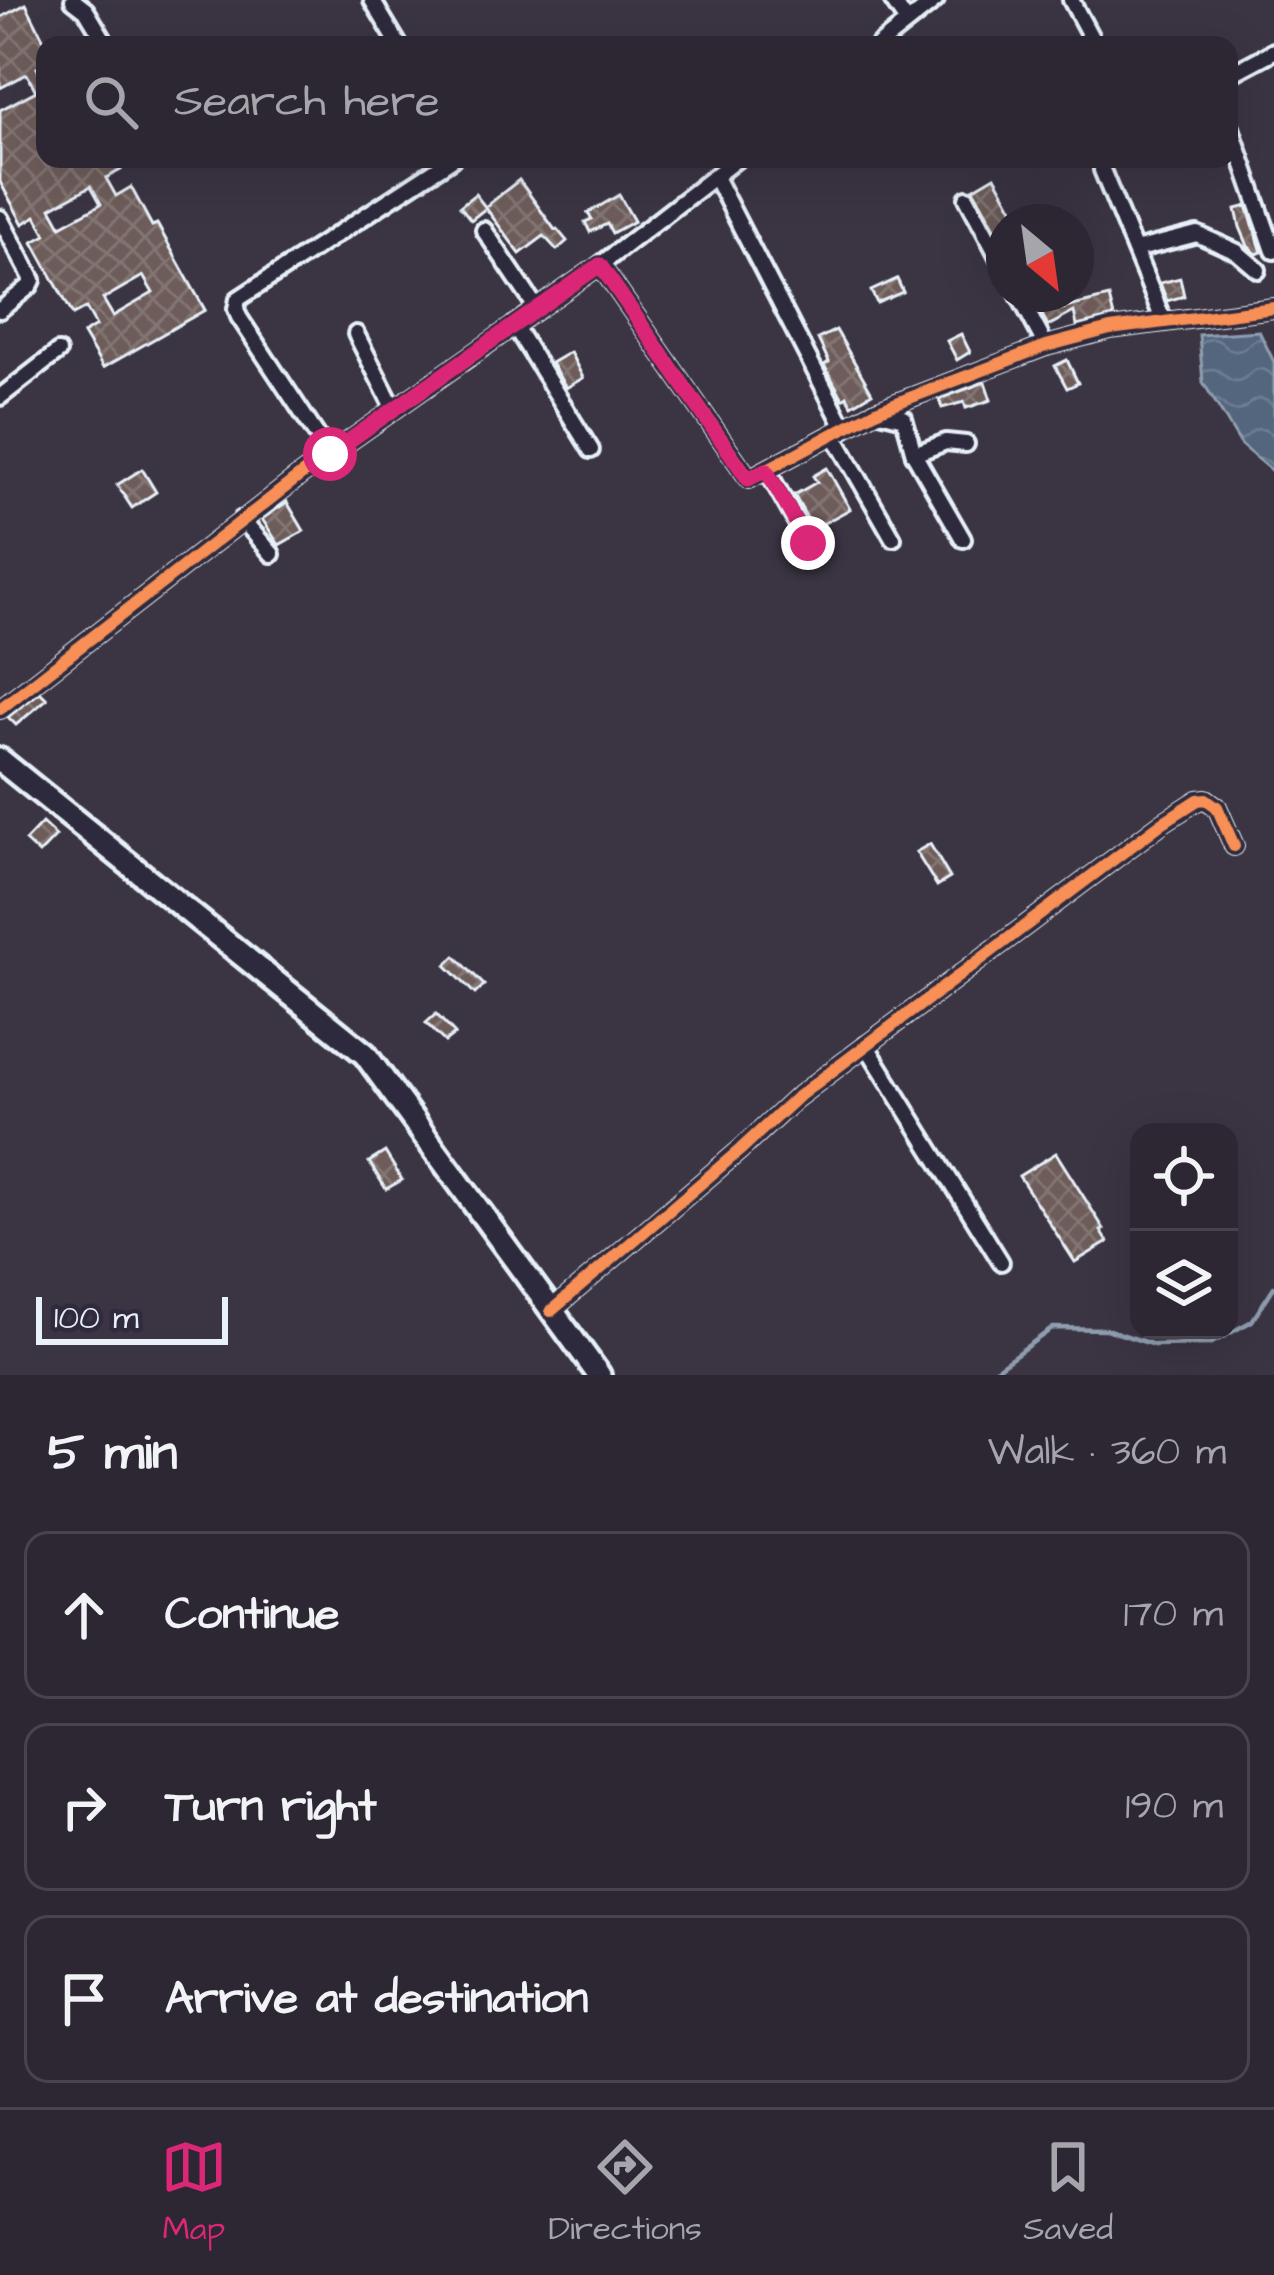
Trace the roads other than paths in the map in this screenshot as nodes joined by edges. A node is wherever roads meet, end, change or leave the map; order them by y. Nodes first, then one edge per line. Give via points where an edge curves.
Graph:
1 (73, 0) edge
2 (372, 0) edge
3 (892, 0) edge
4 (936, 0) edge
5 (1071, 0) edge
6 (907, 22) junction
7 (102, 36) edge
8 (394, 36) edge
9 (890, 36) edge
10 (1090, 36) edge
11 (1274, 51) edge
12 (1238, 70) edge
13 (1238, 148) edge
14 (438, 168) edge
15 (726, 168) edge
16 (1102, 170) dead end
17 (715, 177) junction
18 (967, 198) dead end
19 (0, 218) edge
20 (484, 230) dead end
21 (986, 234) edge
22 (1135, 250) junction
23 (1274, 251) edge
24 (600, 265) junction
25 (1258, 270) dead end
26 (1274, 308) edge
27 (537, 309) junction
28 (0, 310) edge
29 (1028, 312) edge
30 (1164, 322) junction
31 (514, 325) junction
32 (356, 334) dead end
33 (1046, 346) junction
34 (58, 352) dead end
35 (0, 397) edge
36 (394, 409) junction
37 (876, 411) junction
38 (840, 432) junction
39 (966, 444) dead end
40 (591, 450) dead end
41 (330, 454) junction
42 (914, 454) junction
43 (766, 470) junction
44 (242, 519) junction
45 (893, 538) dead end
46 (963, 538) dead end
47 (808, 543) dead end
48 (272, 554) dead end
49 (0, 709) edge
50 (0, 760) edge
51 (1234, 846) dead end
52 (866, 1045) junction
53 (1001, 1262) dead end
54 (551, 1311) junction
55 (599, 1375) edge

1 - 7 street
2 - 8 street
3 - 6 street
4 - 6 street
5 - 10 street
6 - 9 street
11 - 12 street
13 - 23 street
14 - 41 street via 238,299 239,317
15 - 17 street
16 - 22 street
17 - 24 street
17 - 38 street
18 - 21 street
19 - 28 street via 33,280
20 - 27 street
22 - 25 street via 1197,234
22 - 30 street
24 - 27 street
24 - 43 street via 748,479
26 - 30 street
27 - 31 street
29 - 33 street
30 - 33 street
31 - 36 street
31 - 40 street
32 - 36 street
33 - 37 street
34 - 35 street
36 - 41 street
37 - 38 street
37 - 42 street via 904,418
38 - 43 street
38 - 45 street
39 - 42 street
41 - 44 street
42 - 46 street
43 - 47 street
44 - 48 street
44 - 49 street
50 - 54 main road via 365,1054
51 - 52 street via 1217,808 1198,800
52 - 53 street
52 - 54 street
54 - 55 main road

